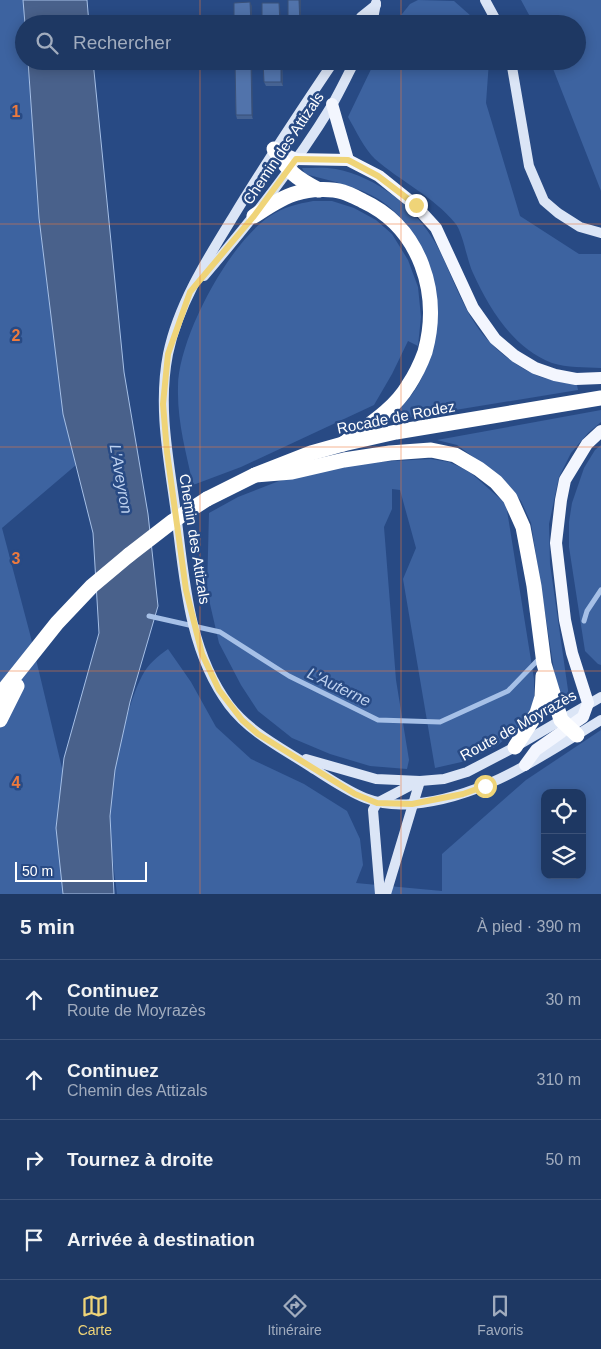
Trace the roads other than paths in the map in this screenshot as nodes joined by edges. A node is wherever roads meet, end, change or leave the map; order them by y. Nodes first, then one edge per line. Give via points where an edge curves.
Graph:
1 (485, 2) edge
2 (377, 3) edge
3 (363, 15) edge
4 (493, 15) edge
5 (328, 70) edge
6 (350, 70) edge
7 (513, 70) edge
8 (332, 104) junction
9 (274, 149) junction
10 (348, 160) junction
11 (292, 164) junction
12 (319, 190) junction
13 (254, 216) junction
14 (601, 234) edge
15 (190, 292) junction
16 (601, 378) edge
17 (601, 398) edge
18 (601, 431) edge
19 (343, 444) junction
20 (255, 475) junction
21 (544, 664) junction
22 (24, 666) junction
23 (601, 697) edge
24 (0, 698) edge
25 (588, 703) junction
26 (0, 720) edge
27 (601, 720) edge
28 (569, 728) junction
29 (515, 747) junction
30 (293, 756) junction
31 (525, 764) joint
32 (420, 781) junction
33 (377, 803) junction
34 (412, 804) junction
35 (380, 894) edge
36 (386, 894) edge

1 - 4 street
2 - 3 street
5 - 9 street, Chemin des Attizals
6 - 8 street, Chemin des Attizals
7 - 14 street via 529,166 544,201 580,227
8 - 10 main road
8 - 11 street, Chemin des Attizals
9 - 11 highway
9 - 15 street, Chemin des Attizals
10 - 11 main road
10 - 16 main road via 378,176 416,205 436,228 474,308 495,339 514,356 555,375 576,379
11 - 12 highway via 297,178
11 - 13 street, Chemin des Attizals
12 - 13 highway via 289,196
12 - 19 highway via 342,191 372,205 399,225 414,248 428,281 431,320 424,354 407,388 388,410
13 - 15 street, Chemin des Attizals
15 - 30 street, Chemin des Attizals via 168,354 163,404 186,590 202,654 229,705 258,734
17 - 19 highway, Rocade de Rodez via 396,432
18 - 25 main road via 588,444 565,480 556,543 572,653
19 - 20 highway, Rocade de Rodez
20 - 21 highway via 292,472 390,452 430,450 455,455 479,469 510,498 523,527
20 - 22 highway, Rocade de Rodez, bridge via 207,499 173,521 92,586
21 - 28 highway
21 - 29 highway via 542,697 537,713
22 - 24 highway
22 - 26 highway
23 - 25 street, Route de Moyrazès
25 - 28 main road via 583,717
27 - 28 street, Route de Moyrazès
28 - 29 street, Route de Moyrazès
28 - 31 main road via 536,750
29 - 32 street, Route de Moyrazès via 467,772
30 - 32 street, Chemin des Attizals via 376,779
30 - 33 street, Chemin des Attizals via 355,794
31 - 34 street via 463,794
32 - 33 street
32 - 34 street
33 - 34 street, Chemin des Attizals
33 - 35 street via 373,810
34 - 36 street

